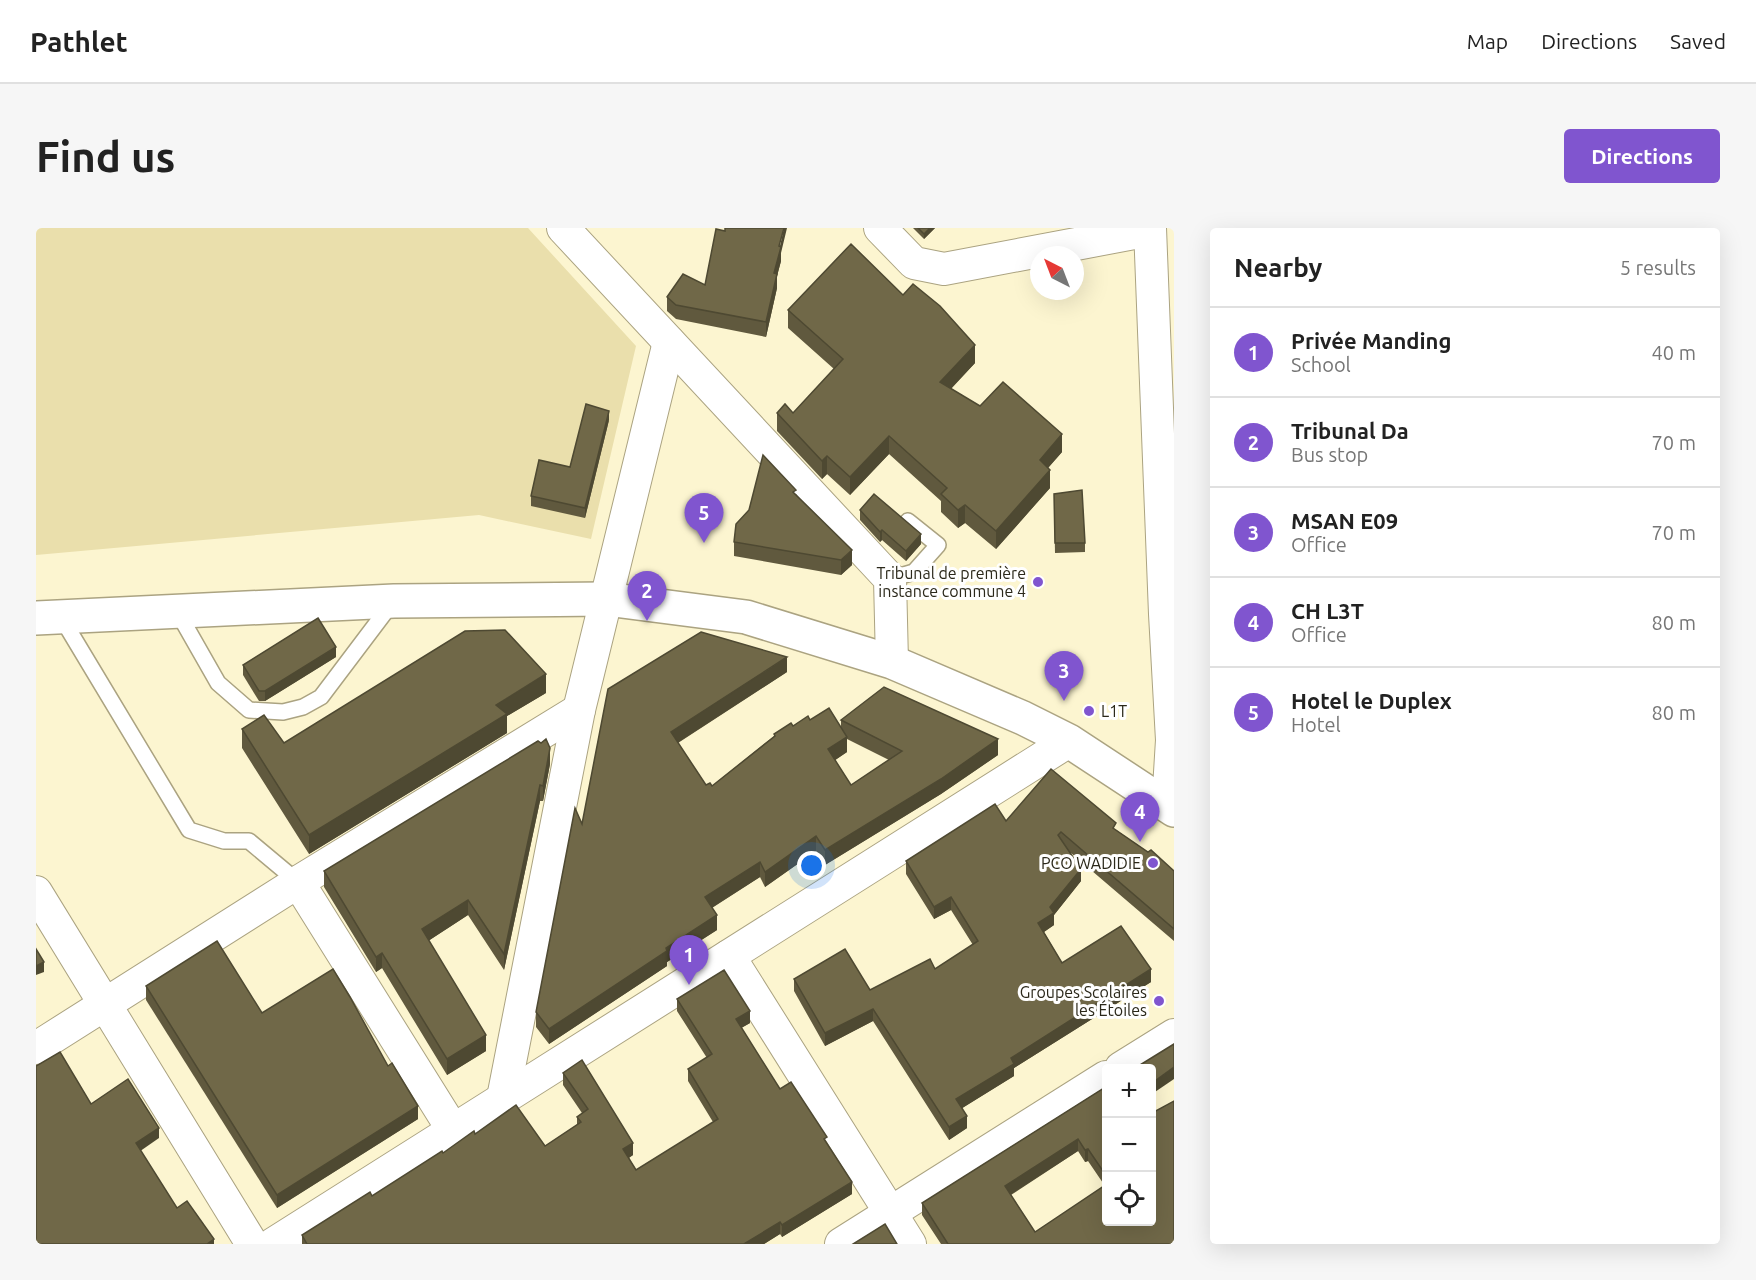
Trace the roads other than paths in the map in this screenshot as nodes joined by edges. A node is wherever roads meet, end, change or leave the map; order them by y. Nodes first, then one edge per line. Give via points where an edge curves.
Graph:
1 (562, 228) edge
2 (880, 228) edge
3 (1150, 229) edge
4 (669, 342) junction
5 (1165, 346) edge
6 (908, 521) edge
7 (890, 579) junction
8 (606, 598) junction
9 (394, 601) junction
10 (177, 611) junction
11 (49, 617) edge
12 (892, 662) junction
13 (579, 710) junction
14 (1069, 741) junction
15 (1171, 808) edge
16 (298, 882) junction
17 (36, 892) edge
18 (729, 956) junction
19 (105, 1004) junction
20 (1174, 1035) edge
21 (36, 1048) edge
22 (1127, 1064) edge
23 (1102, 1080) edge
24 (503, 1098) junction
25 (453, 1130) junction
26 (891, 1213) junction
27 (252, 1244) edge
28 (273, 1244) edge
29 (841, 1244) edge
30 (910, 1244) edge

1 - 4 street
2 - 3 street via 914,263 944,269
3 - 5 street
4 - 7 street
4 - 8 street
5 - 15 street via 1165,614 1172,740
6 - 7 lane via 938,545 914,572
7 - 12 street
8 - 9 main road
8 - 12 main road via 746,617
8 - 13 street
9 - 10 main road
9 - 10 lane via 321,698 283,712 249,710 218,682
10 - 11 main road
11 - 16 lane via 189,830 249,842
12 - 14 main road
13 - 16 street
13 - 24 street
14 - 15 main road
14 - 18 street
16 - 19 street
16 - 25 street
17 - 19 street
18 - 24 street
18 - 26 street
19 - 21 street
19 - 27 street
20 - 22 street
23 - 26 street
24 - 25 street
25 - 28 street
26 - 29 street
26 - 30 street

